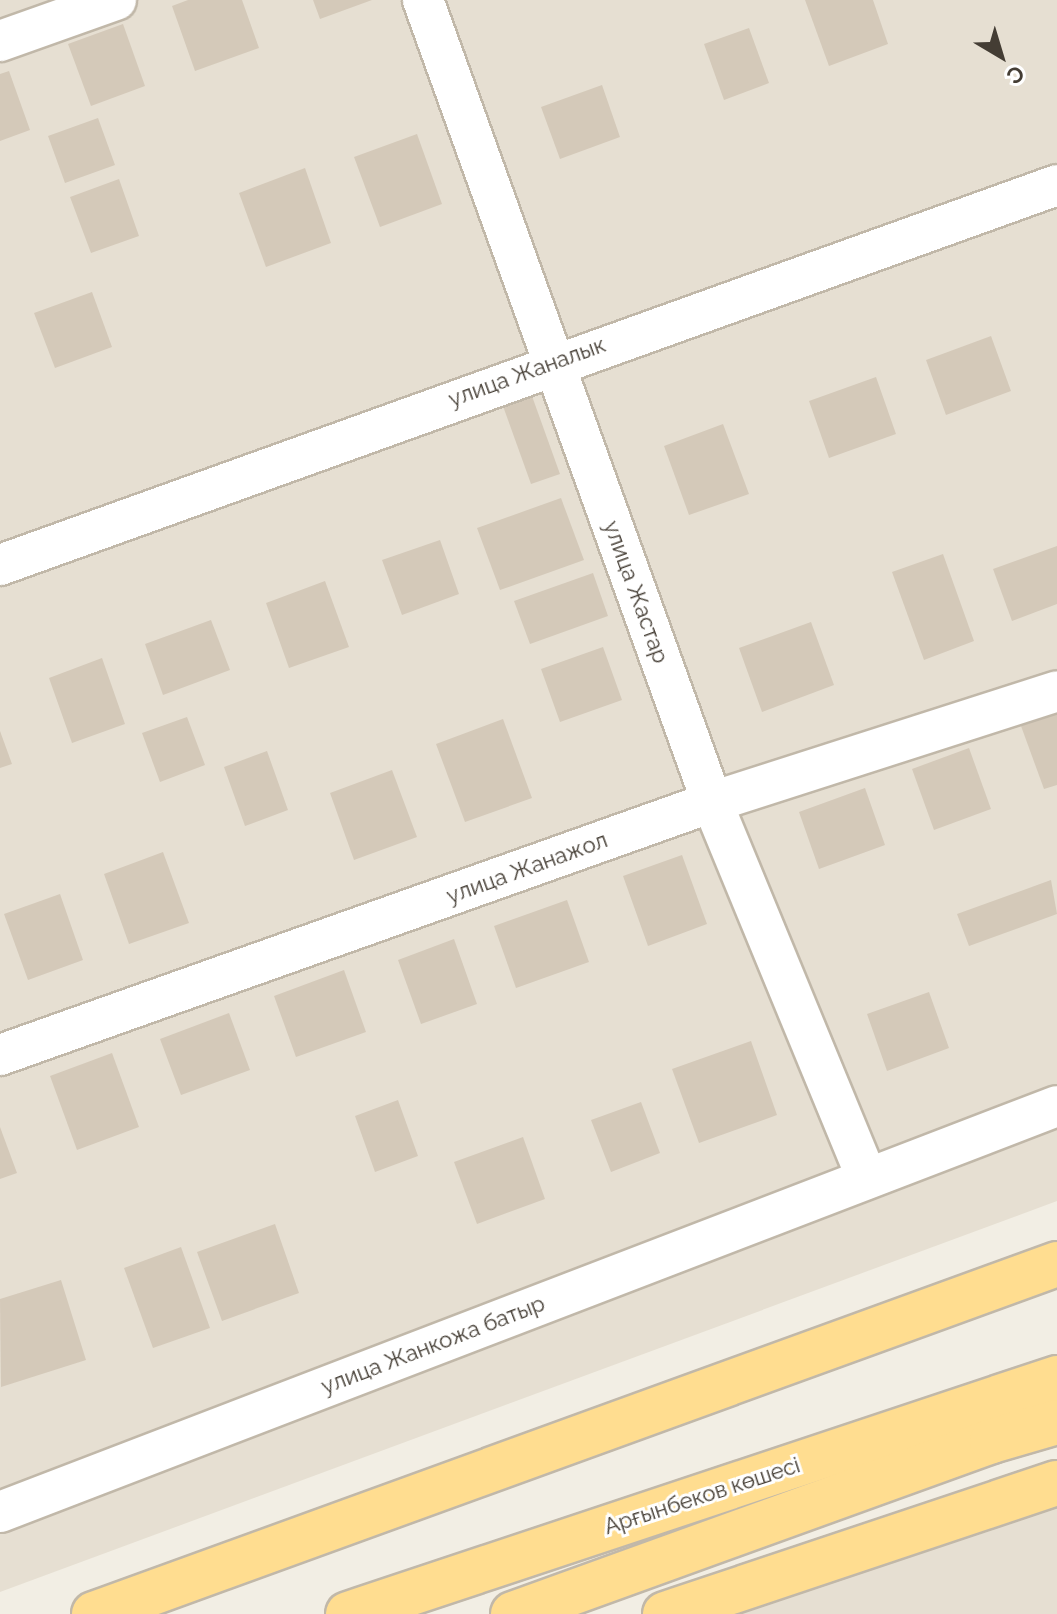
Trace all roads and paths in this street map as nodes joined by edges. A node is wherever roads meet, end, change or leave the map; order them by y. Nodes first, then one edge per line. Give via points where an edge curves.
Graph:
1 (116, 0) edge
2 (423, 0) edge
3 (0, 41) edge
4 (1057, 185) edge
5 (553, 362) junction
6 (0, 565) edge
7 (1057, 691) edge
8 (712, 802) junction
9 (0, 1055) edge
10 (1057, 1106) edge
11 (867, 1178) junction
12 (1057, 1264) edge
13 (1057, 1378) edge
14 (1057, 1422) edge
15 (1057, 1483) edge
16 (0, 1512) edge
17 (94, 1614) edge
18 (348, 1614) edge
19 (513, 1614) edge
20 (665, 1614) edge

1 - 3 street
2 - 5 street, улица Жастар
4 - 5 street, улица Жаналык
5 - 6 street, улица Жаналык
5 - 8 street, улица Жастар
7 - 8 street, улица Жанажол
8 - 9 street, улица Жанажол
8 - 11 street, улица Жастар
10 - 11 street, улица Жанкожа батыр
11 - 16 street, улица Жанкожа батыр
12 - 17 main road
13 - 18 main road, Арғынбеков көшесі
14 - 19 main road, Арғынбеков көшесі
15 - 20 main road

